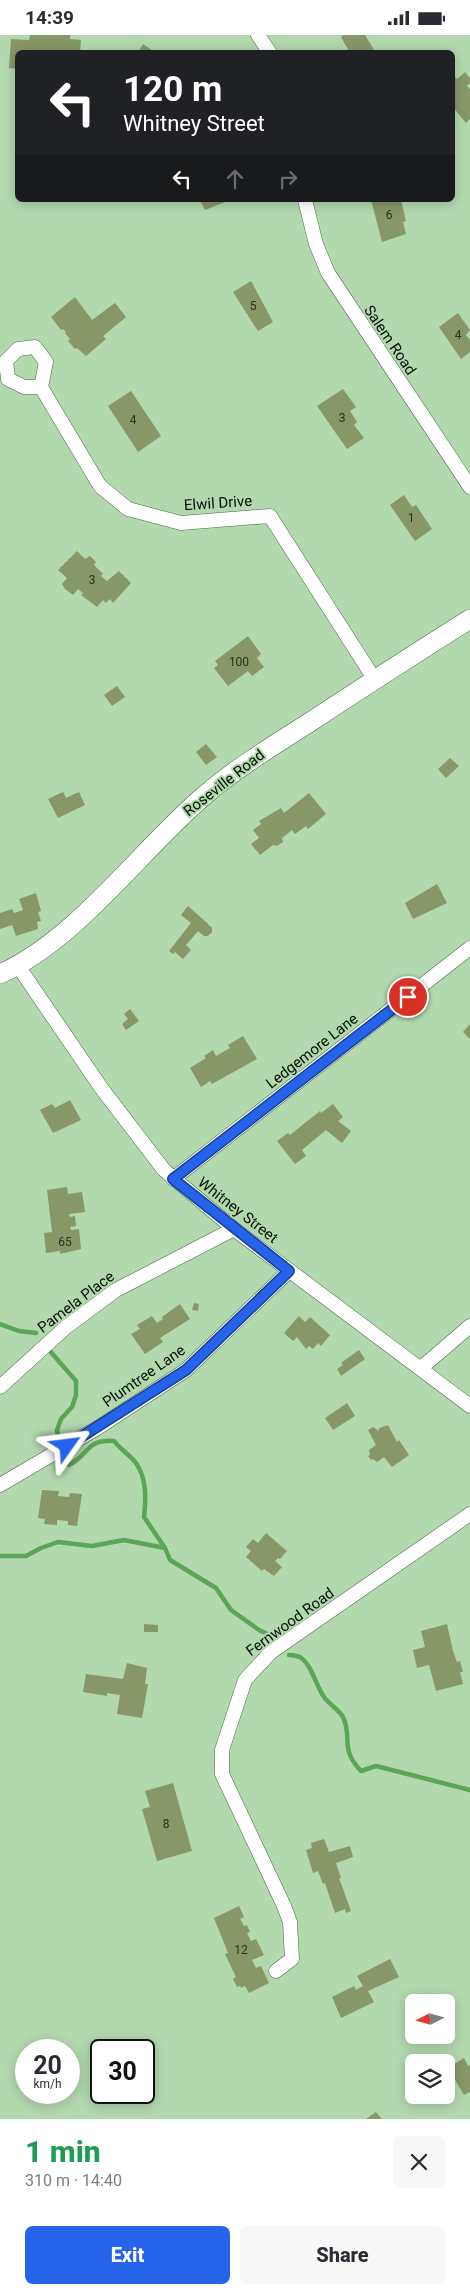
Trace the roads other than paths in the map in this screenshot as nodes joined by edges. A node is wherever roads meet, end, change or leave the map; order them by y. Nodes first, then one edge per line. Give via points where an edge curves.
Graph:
1 (258, 35) edge
2 (268, 50) edge
3 (306, 202) edge
4 (41, 387) dead end
5 (470, 487) edge
6 (470, 619) edge
7 (375, 680) junction
8 (470, 948) edge
9 (18, 965) junction
10 (0, 973) edge
11 (173, 1179) junction
12 (234, 1229) junction
13 (289, 1271) junction
14 (470, 1326) edge
15 (421, 1368) junction
16 (0, 1387) edge
17 (470, 1406) edge
18 (0, 1485) edge
19 (470, 1514) edge
20 (276, 1971) dead end

1 - 2 street
3 - 5 street, Salem Road via 316,244 328,273
4 - 7 street, Elwil Drive via 100,486 128,509 181,523 270,516
6 - 7 street, Roseville Road
7 - 9 street, Roseville Road via 206,794 69,927
8 - 11 street, Ledgemore Lane
9 - 10 street, Roseville Road
9 - 11 street, Whitney Street via 134,1133
11 - 12 street, Whitney Street
12 - 13 street, Whitney Street
12 - 16 street, Pamela Place via 116,1290 66,1327
13 - 15 street, Whitney Street
13 - 18 street, Plumtree Lane via 186,1370 99,1427
14 - 15 street
15 - 17 street, Whitney Street
19 - 20 street, Fernwood Road via 271,1652 245,1681 226,1733 222,1773 290,1921 292,1959

